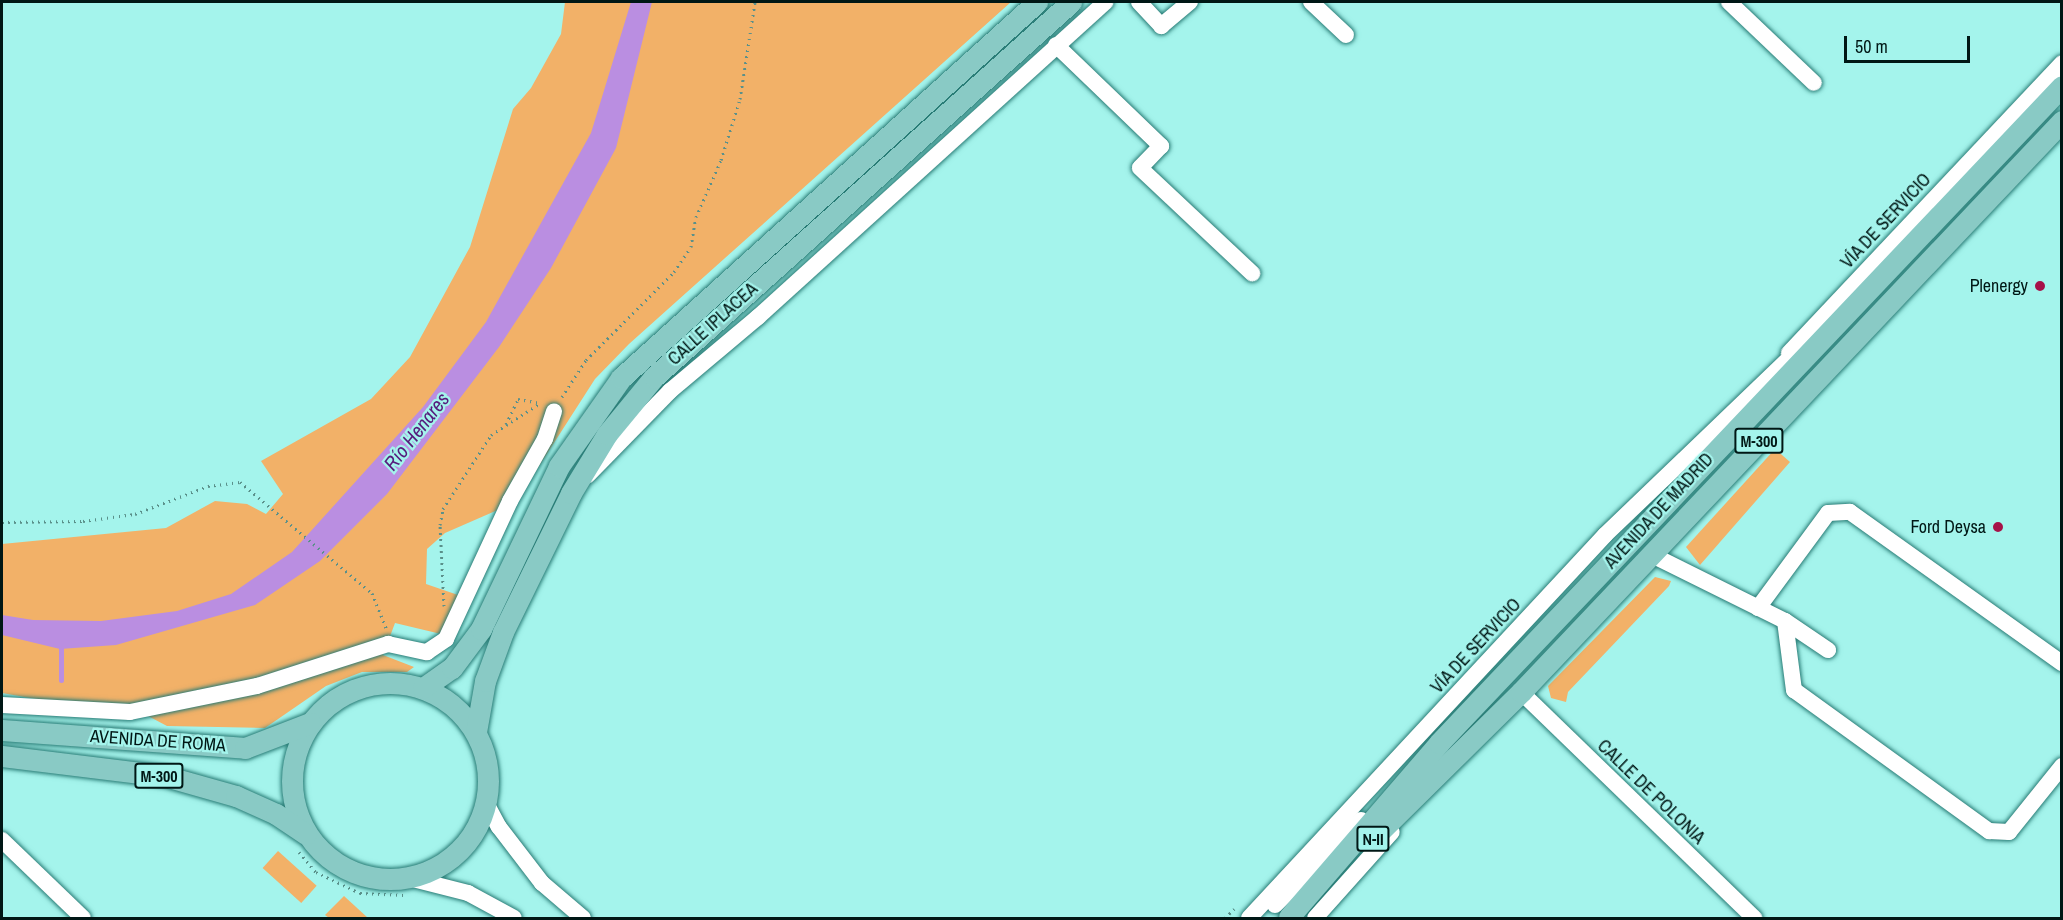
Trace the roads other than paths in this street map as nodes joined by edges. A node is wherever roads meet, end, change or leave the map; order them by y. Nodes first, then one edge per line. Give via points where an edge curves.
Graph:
1 (1037, 2) edge
2 (1071, 2) edge
3 (1104, 2) edge
4 (1139, 2) edge
5 (1190, 2) edge
6 (1311, 2) edge
7 (1729, 2) edge
8 (1346, 35) dead end
9 (1056, 45) junction
10 (2061, 63) edge
11 (1814, 83) dead end
12 (2061, 86) edge
13 (2061, 121) edge
14 (1904, 251) junction
15 (1252, 273) dead end
16 (551, 404) road end
17 (1739, 406) junction
18 (571, 493) junction
19 (1650, 554) junction
20 (1758, 608) junction
21 (1785, 621) junction
22 (1828, 650) dead end
23 (2061, 663) edge
24 (423, 688) junction
25 (1521, 693) junction
26 (2, 705) edge
27 (310, 723) junction
28 (2, 730) edge
29 (476, 732) junction
30 (1438, 743) junction
31 (2, 756) edge
32 (1456, 760) junction
33 (2061, 766) edge
34 (486, 803) junction
35 (299, 839) junction
36 (2, 840) edge
37 (408, 886) junction
38 (83, 918) edge
39 (514, 918) edge
40 (583, 918) edge
41 (1249, 918) edge
42 (1262, 918) edge
43 (1289, 918) edge
44 (1314, 918) edge
45 (1754, 918) edge

1 - 24 main road, CALLE IPLACEA via 621,378 559,466 481,629 452,668
2 - 18 main road, CALLE IPLACEA via 654,377 607,434
3 - 9 street
4 - 5 street via 1161,26
6 - 8 street
7 - 11 street
9 - 15 street via 1161,146 1140,168
9 - 18 street via 758,317 670,391
10 - 17 street, VÍA DE SERVICIO / M-300
12 - 14 main road, AVENIDA DE MADRID / M-300
13 - 19 main road, AVENIDA DE MADRID / M-300
14 - 17 street, VÍA DE SERVICIO / M-300
14 - 30 main road, AVENIDA DE MADRID / M-300
16 - 26 street via 545,439 510,501 446,639 427,651 388,644 257,686 130,712
17 - 41 street, VÍA DE SERVICIO / M-300 via 1605,535
18 - 29 main road, CALLE IPLACEA via 503,632 485,681
19 - 20 street
19 - 25 main road, AVENIDA DE MADRID / M-300
20 - 21 street
20 - 23 street via 1828,513 1850,512
21 - 22 street
21 - 33 street via 1794,690 1989,831 2009,832
24 - 27 main road, M-300 via 392,682 360,687 332,701
24 - 29 main road, M-300 via 453,706
25 - 32 main road, AVENIDA DE MADRID / M-300
25 - 45 street, CALLE DE POLONIA
27 - 28 main road, AVENIDA DE ROMA / M-300 via 245,748
27 - 35 main road, M-300 via 293,759 292,798
29 - 34 main road, M-300 via 488,767
30 - 42 street, M-300
30 - 43 main road, AVENIDA DE MADRID / N-II
31 - 35 main road, AVENIDA DE ROMA / M-300 via 165,776 236,796 276,814
32 - 43 main road, AVENIDA DE MADRID / N-II
32 - 44 street, M-300
34 - 37 main road, M-300 via 471,837 444,864
34 - 40 street via 499,827 542,883
35 - 37 main road, M-300 via 351,872
36 - 38 street
37 - 39 street, M-300 via 468,893

